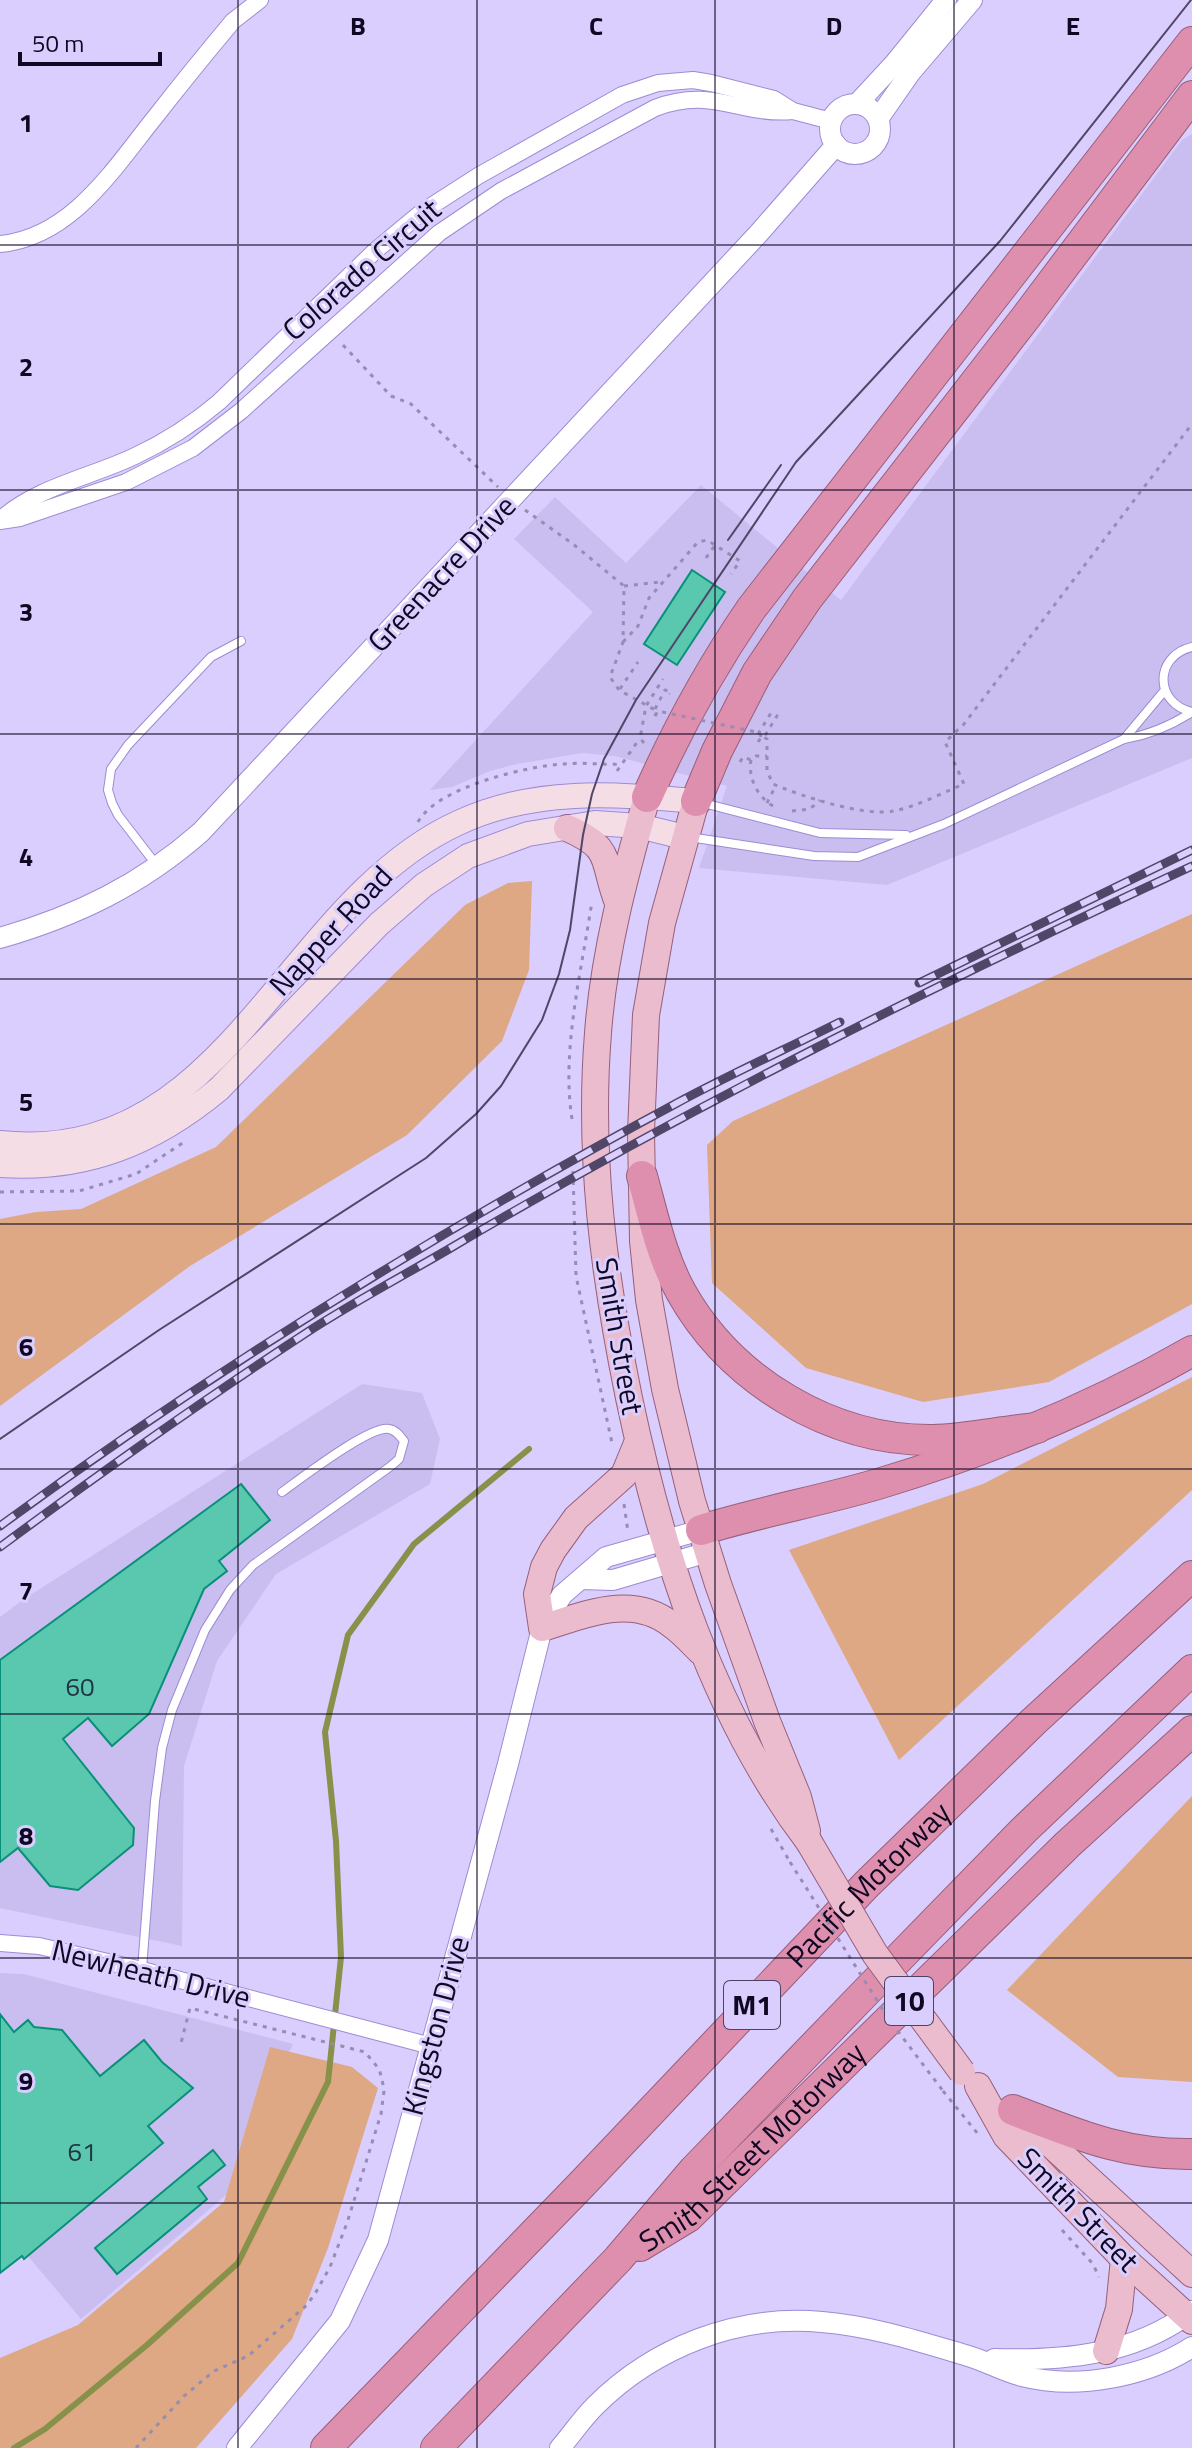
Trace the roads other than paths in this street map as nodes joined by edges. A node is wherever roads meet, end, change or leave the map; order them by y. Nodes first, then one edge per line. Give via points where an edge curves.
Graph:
1 (260, 0) edge
2 (946, 0) edge
3 (972, 0) edge
4 (1192, 42) edge
5 (1192, 96) edge
6 (857, 104) junction
7 (793, 111) junction
8 (878, 119) junction
9 (831, 121) junction
10 (836, 145) junction
11 (0, 244) edge
12 (0, 520) edge
13 (241, 641) dead end
14 (1192, 647) edge
15 (1165, 690) junction
16 (1192, 712) edge
17 (1124, 739) junction
18 (696, 801) junction
19 (643, 811) junction
20 (567, 828) junction
21 (910, 835) junction
22 (684, 837) junction
23 (158, 868) junction
24 (618, 903) junction
25 (0, 938) edge
26 (0, 1143) edge
27 (0, 1165) edge
28 (642, 1176) junction
29 (1192, 1351) edge
30 (1037, 1428) junction
31 (638, 1441) junction
32 (282, 1492) dead end
33 (704, 1541) junction
34 (667, 1552) junction
35 (1192, 1576) edge
36 (542, 1628) junction
37 (706, 1656) junction
38 (1192, 1670) edge
39 (1192, 1731) edge
40 (809, 1842) junction
41 (0, 1943) edge
42 (142, 1970) junction
43 (431, 2046) junction
44 (970, 2079) junction
45 (1013, 2110) junction
46 (1192, 2154) edge
47 (618, 2259) junction
48 (1124, 2259) junction
49 (1192, 2274) edge
50 (1190, 2316) edge
51 (1192, 2347) edge
52 (1106, 2351) junction
53 (978, 2358) junction
54 (237, 2448) edge
55 (326, 2448) edge
56 (436, 2448) edge
57 (560, 2448) edge

1 - 11 street via 233,21 89,199 46,231
2 - 6 street
3 - 8 street
4 - 19 highway via 751,609 665,755
5 - 18 highway via 797,612 742,701
6 - 8 street via 870,108
6 - 9 street via 841,108
7 - 9 street, Colorado Circuit
7 - 12 street, Colorado Circuit via 771,113 700,98 655,108 462,216 217,431 171,461 48,509
7 - 12 street, Colorado Circuit via 774,99 693,80 658,83 622,95 422,212 197,420 135,456 16,505
8 - 10 street via 879,135 872,148 857,154
9 - 10 street
10 - 23 street, Greenacre Drive via 224,808
13 - 23 lane via 211,657 111,769 108,790 118,815
14 - 15 lane via 1167,664
15 - 16 lane via 1175,704
15 - 17 lane
16 - 17 lane via 1174,724
17 - 21 lane
18 - 19 main road, Napper Road
18 - 21 lane via 820,833
18 - 22 main road, Smith Street
19 - 20 main road, Napper Road
19 - 22 main road, Napper Road
19 - 24 main road, Smith Street
19 - 26 main road, Napper Road via 581,794 535,799 443,830 363,890 230,1044 183,1089 111,1128 57,1143
20 - 24 main road via 602,850
20 - 27 main road, Napper Road via 487,847 449,866 379,924 219,1089 166,1129 76,1162
21 - 22 lane via 844,858
22 - 28 main road, Smith Street via 646,1015
23 - 25 street, Greenacre Drive via 71,915
24 - 31 main road, Smith Street via 601,1007 594,1144 607,1287
28 - 30 highway via 680,1291 723,1347 768,1389 847,1427 902,1438 963,1438
28 - 33 main road, Smith Street via 653,1329
29 - 30 highway
30 - 33 highway
31 - 34 main road, Smith Street
31 - 36 main road via 624,1475 576,1518 544,1567 537,1594
32 - 42 lane via 378,1429 390,1429 404,1441 391,1466 253,1565 205,1630 162,1748
33 - 34 street, Kingston Drive
33 - 40 main road, Smith Street via 798,1797
34 - 36 street, Kingston Drive via 606,1557 562,1595
34 - 37 main road, Smith Street
35 - 55 highway, Pacific Motorway / M1 via 866,1885
36 - 37 main road via 627,1607 671,1624
36 - 43 street, Kingston Drive
37 - 40 main road, Smith Street via 779,1802
38 - 47 highway, M1 via 1024,1830 862,1996 694,2170
39 - 47 highway, Smith Street Motorway / 10 via 1067,1845 688,2217
40 - 44 main road, Smith Street, bridge via 875,1954
41 - 42 street, Newheath Drive via 39,1946
42 - 43 street, Newheath Drive
43 - 54 street, Kingston Drive via 378,2240 340,2321
44 - 45 main road, Smith Street
44 - 48 main road, Smith Street via 1006,2136
45 - 46 highway via 1113,2147
45 - 49 main road, Smith Street
47 - 56 highway, M1
48 - 50 main road, Smith Street
48 - 52 main road via 1119,2309
50 - 52 street
51 - 53 street via 1146,2370 1070,2380 1021,2376
52 - 53 street via 1046,2360
53 - 57 street via 848,2326 806,2321 751,2324 709,2335 656,2359 595,2406

